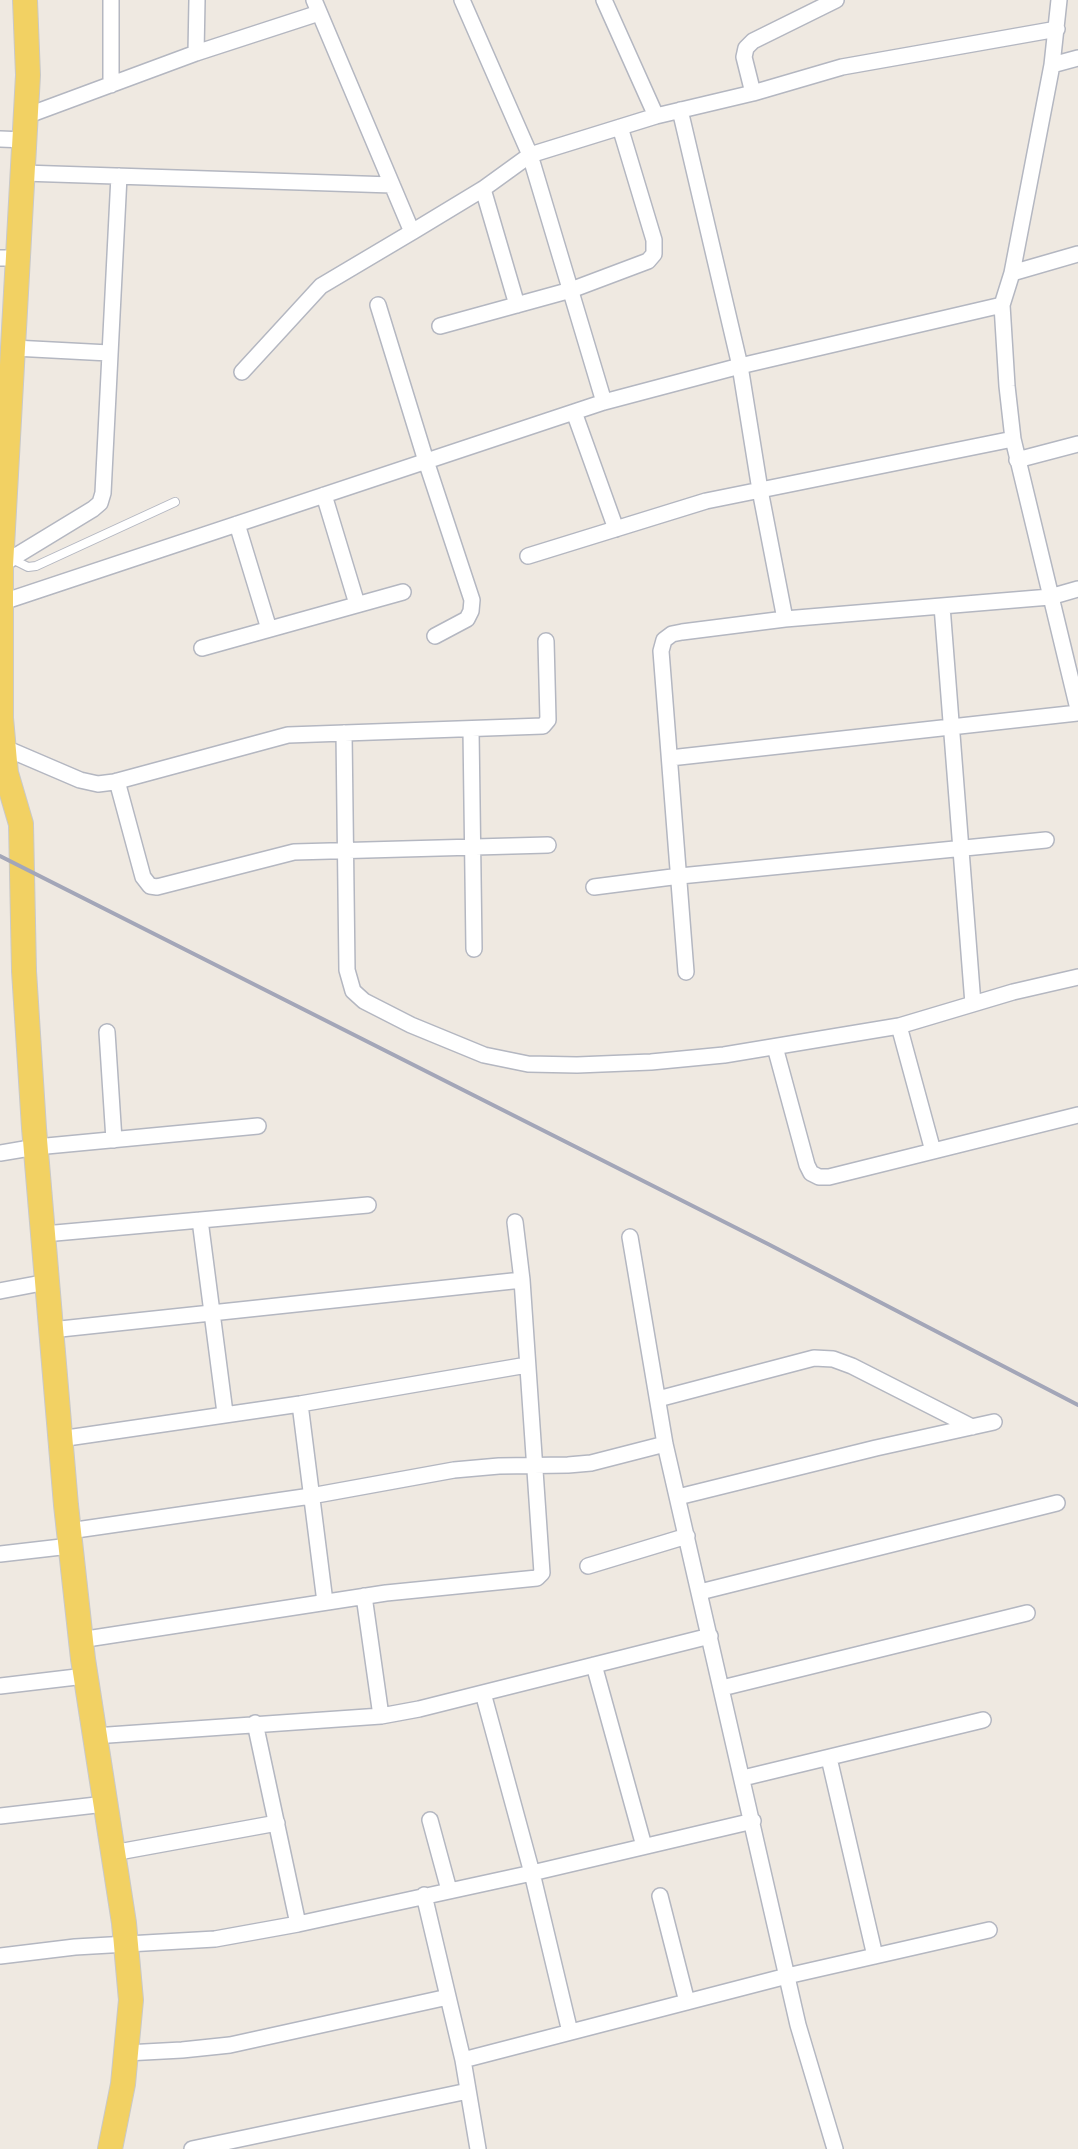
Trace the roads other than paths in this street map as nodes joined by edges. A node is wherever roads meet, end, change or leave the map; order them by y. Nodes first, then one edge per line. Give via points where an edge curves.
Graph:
1 (25, 0) edge
2 (111, 0) edge
3 (197, 0) edge
4 (462, 0) edge
5 (836, 0) edge
6 (1059, 0) edge
7 (607, 1) edge
8 (316, 7) edge
9 (1057, 29) junction
10 (196, 53) junction
11 (1078, 58) edge
12 (1052, 65) junction
13 (111, 85) junction
14 (753, 93) junction
15 (680, 110) junction
16 (26, 116) junction
17 (656, 116) junction
18 (620, 127) junction
19 (0, 139) edge
20 (25, 140) junction
21 (530, 155) junction
22 (23, 173) junction
23 (118, 176) junction
24 (392, 185) junction
25 (483, 189) junction
26 (412, 232) junction
27 (1078, 254) edge
28 (9, 258) edge
29 (1012, 273) junction
30 (571, 290) junction
31 (378, 305) dead end
32 (517, 305) junction
33 (1002, 305) junction
34 (440, 326) dead end
35 (14, 348) junction
36 (110, 353) junction
37 (740, 366) junction
38 (242, 372) dead end
39 (604, 402) junction
40 (574, 412) junction
41 (1013, 439) junction
42 (1078, 444) edge
43 (1017, 460) junction
44 (426, 461) junction
45 (760, 490) junction
46 (324, 495) junction
47 (3, 502) edge
48 (175, 502) dead end
49 (237, 524) junction
50 (616, 529) junction
51 (528, 556) dead end
52 (7, 562) junction
53 (1078, 589) edge
54 (402, 592) dead end
55 (0, 595) edge
56 (1050, 597) junction
57 (357, 604) junction
58 (942, 606) junction
59 (785, 619) junction
60 (269, 629) junction
61 (435, 636) dead end
62 (546, 640) dead end
63 (202, 648) dead end
64 (1078, 711) edge
65 (951, 727) junction
66 (471, 730) junction
67 (344, 733) junction
68 (3, 747) junction
69 (670, 758) junction
70 (118, 781) junction
71 (5, 786) edge
72 (1046, 840) dead end
73 (548, 845) dead end
74 (473, 846) junction
75 (960, 848) junction
76 (346, 850) junction
77 (680, 876) junction
78 (594, 887) dead end
79 (474, 949) dead end
80 (686, 972) dead end
81 (1078, 977) edge
82 (973, 1004) junction
83 (899, 1026) junction
84 (107, 1032) dead end
85 (775, 1047) junction
86 (1078, 1115) edge
87 (258, 1126) dead end
88 (114, 1140) junction
89 (36, 1147) junction
90 (933, 1151) junction
91 (0, 1153) edge
92 (368, 1205) dead end
93 (200, 1220) junction
94 (515, 1222) dead end
95 (44, 1234) junction
96 (630, 1236) dead end
97 (522, 1280) junction
98 (47, 1282) junction
99 (0, 1292) edge
100 (212, 1314) junction
101 (51, 1330) junction
102 (527, 1365) junction
103 (658, 1399) junction
104 (300, 1404) junction
105 (225, 1414) junction
106 (994, 1422) dead end
107 (972, 1427) junction
108 (60, 1439) junction
109 (666, 1444) junction
110 (535, 1465) junction
111 (311, 1496) junction
112 (678, 1497) junction
113 (1057, 1503) dead end
114 (687, 1536) junction
115 (70, 1538) junction
116 (0, 1554) edge
117 (588, 1566) dead end
118 (700, 1592) junction
119 (364, 1596) junction
120 (325, 1602) junction
121 (1027, 1612) dead end
122 (710, 1636) junction
123 (80, 1640) junction
124 (594, 1665) junction
125 (85, 1676) junction
126 (0, 1686) edge
127 (722, 1688) junction
128 (483, 1693) junction
129 (381, 1716) junction
130 (983, 1720) dead end
131 (256, 1724) junction
132 (94, 1736) junction
133 (829, 1758) junction
134 (743, 1778) junction
135 (105, 1804) junction
136 (0, 1816) edge
137 (430, 1820) dead end
138 (753, 1821) junction
139 (276, 1823) junction
140 (644, 1846) junction
141 (112, 1853) junction
142 (532, 1873) junction
143 (449, 1890) junction
144 (424, 1896) junction
145 (660, 1896) dead end
146 (298, 1924) junction
147 (989, 1930) dead end
148 (126, 1945) junction
149 (0, 1956) edge
150 (875, 1956) junction
151 (788, 1976) junction
152 (448, 1997) junction
153 (687, 2002) junction
154 (570, 2032) junction
155 (126, 2053) junction
156 (463, 2060) junction
157 (468, 2091) junction
158 (110, 2149) edge
159 (192, 2149) edge
160 (478, 2149) edge
161 (835, 2149) edge

1 - 16 main road
2 - 13 street
3 - 10 street
4 - 21 street
5 - 14 street via 753,40 744,57
6 - 9 street
7 - 17 street
8 - 10 street
8 - 24 street
9 - 12 street
9 - 14 street via 842,67
10 - 13 street
11 - 12 street
12 - 29 street
13 - 16 street
14 - 15 street
15 - 17 street
15 - 37 street
16 - 20 main road
17 - 18 street
18 - 21 street
18 - 30 street via 654,240 654,254 648,261
19 - 20 street
20 - 22 main road
21 - 25 street
21 - 30 street
22 - 23 street
22 - 28 main road
23 - 24 street
23 - 36 street
24 - 26 street
25 - 26 street
25 - 32 street
26 - 38 street via 320,286
27 - 29 street
28 - 35 main road
29 - 33 street
30 - 32 street
30 - 39 street
31 - 44 street
32 - 34 street
33 - 37 street
33 - 41 street
35 - 36 street
35 - 47 main road
36 - 52 street via 100,503
37 - 39 street
37 - 45 street
39 - 40 street
40 - 44 street
40 - 50 street
41 - 43 street
41 - 45 street
42 - 43 street
43 - 56 street
44 - 46 street
44 - 61 street via 472,600 467,619
45 - 50 street via 706,502
45 - 59 street
46 - 49 street
46 - 57 street
47 - 52 main road
48 - 52 lane via 36,566
49 - 55 street
49 - 60 street
50 - 51 street
52 - 55 main road
53 - 56 street
54 - 57 street
55 - 68 main road
56 - 58 street
56 - 64 street
57 - 60 street
58 - 59 street
58 - 65 street
59 - 69 street via 682,632 664,640 661,651
60 - 63 street
62 - 66 street via 548,720 543,726
64 - 65 street
65 - 69 street
65 - 75 street
66 - 67 street
66 - 74 street
67 - 70 street via 288,735
67 - 76 street
68 - 70 street via 80,780 98,784
68 - 71 main road
69 - 77 street
70 - 76 street via 143,877 150,886 157,887 294,852
71 - 89 main road via 21,824 24,971
72 - 75 street
73 - 74 street
74 - 76 street
74 - 79 street
75 - 77 street
75 - 82 street
76 - 85 street via 348,970 353,991 364,1001 411,1025 484,1055 528,1064 651,1062
77 - 78 street
77 - 80 street
81 - 82 street
82 - 83 street
83 - 85 street
83 - 90 street
84 - 88 street
85 - 90 street via 806,1166 811,1174 829,1176
86 - 90 street
87 - 88 street
88 - 89 street
89 - 91 street
89 - 95 main road
92 - 93 street
93 - 95 street
93 - 100 street
94 - 97 street
95 - 98 main road
96 - 103 street
97 - 100 street
97 - 102 street
98 - 99 street
98 - 101 main road
100 - 101 street
100 - 105 street
101 - 108 main road
102 - 104 street
102 - 110 street
103 - 107 street via 814,1358 833,1359
103 - 109 street
104 - 105 street
104 - 111 street
105 - 108 street
106 - 107 street
107 - 112 street
108 - 115 main road
109 - 110 street via 591,1462
109 - 112 street
110 - 111 street via 454,1470
110 - 119 street via 542,1564 542,1573 537,1578
111 - 115 street
111 - 120 street
112 - 114 street
113 - 118 street
114 - 117 street
114 - 118 street
115 - 116 street
115 - 123 main road
118 - 122 street
119 - 120 street
119 - 129 street
120 - 123 street
121 - 127 street
122 - 124 street
122 - 127 street
123 - 125 main road
124 - 128 street
124 - 140 street
125 - 126 street
125 - 132 main road
127 - 134 street
128 - 129 street
128 - 142 street
129 - 131 street
130 - 133 street
131 - 132 street
131 - 139 street
132 - 135 main road
133 - 134 street
133 - 150 street
134 - 138 street
135 - 136 street
135 - 141 main road
137 - 143 street
138 - 140 street
138 - 151 street
139 - 141 street
139 - 146 street
140 - 142 street
141 - 148 main road
142 - 143 street
142 - 154 street
143 - 144 street
144 - 146 street
144 - 152 street
145 - 153 street
146 - 148 street via 215,1940
147 - 150 street
148 - 149 street
148 - 155 main road via 131,2000
150 - 151 street
151 - 153 street
151 - 161 street via 798,2025
152 - 155 street via 230,2045
152 - 156 street
153 - 154 street
154 - 156 street
155 - 158 main road
156 - 157 street
157 - 159 street
157 - 160 street

